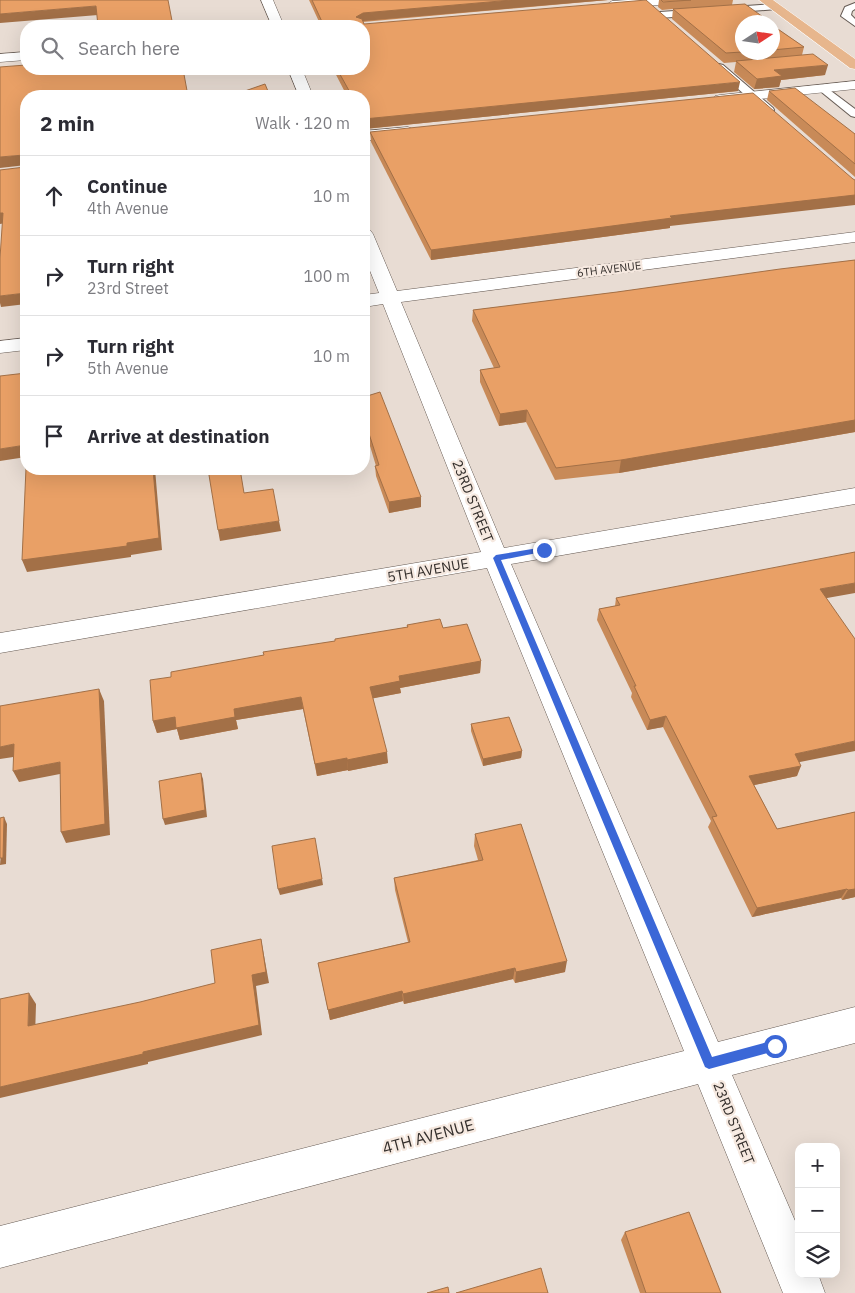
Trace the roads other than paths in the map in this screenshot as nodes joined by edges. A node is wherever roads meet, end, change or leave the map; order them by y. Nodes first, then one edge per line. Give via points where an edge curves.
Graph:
1 (267, 0) edge
2 (670, 0) edge
3 (643, 1) edge
4 (769, 3) edge
5 (596, 6) edge
6 (855, 6) edge
7 (660, 15) junction
8 (275, 20) edge
9 (855, 23) edge
10 (675, 28) edge
11 (20, 56) edge
12 (0, 58) edge
13 (855, 65) edge
14 (739, 66) edge
15 (297, 75) edge
16 (855, 85) edge
17 (823, 88) junction
18 (304, 90) edge
19 (752, 96) junction
20 (703, 101) edge
21 (855, 114) edge
22 (777, 118) edge
23 (422, 130) edge
24 (370, 135) edge
25 (855, 237) edge
26 (370, 264) edge
27 (377, 299) edge
28 (20, 345) edge
29 (0, 347) edge
30 (855, 496) edge
31 (496, 558) junction
32 (0, 643) edge
33 (855, 1025) edge
34 (709, 1063) junction
35 (0, 1247) edge
36 (804, 1293) edge

1 - 8 street
2 - 3 street
3 - 5 street
3 - 7 lane
4 - 7 lane
4 - 13 main road
6 - 9 lane via 848,9 846,16
7 - 10 lane
11 - 12 street
14 - 19 lane via 716,65
15 - 18 street
16 - 17 street
17 - 19 street
17 - 21 lane
19 - 20 street
19 - 22 lane
23 - 24 street
25 - 27 street, 6TH AVENUE
26 - 27 street, 23RD STREET
27 - 31 street, 23RD STREET
28 - 29 street
30 - 31 street, 5TH AVENUE
31 - 32 street, 5TH AVENUE
31 - 34 street, 23RD STREET
33 - 34 street, 4TH AVENUE
34 - 35 street, 4TH AVENUE
34 - 36 street, 23RD STREET

